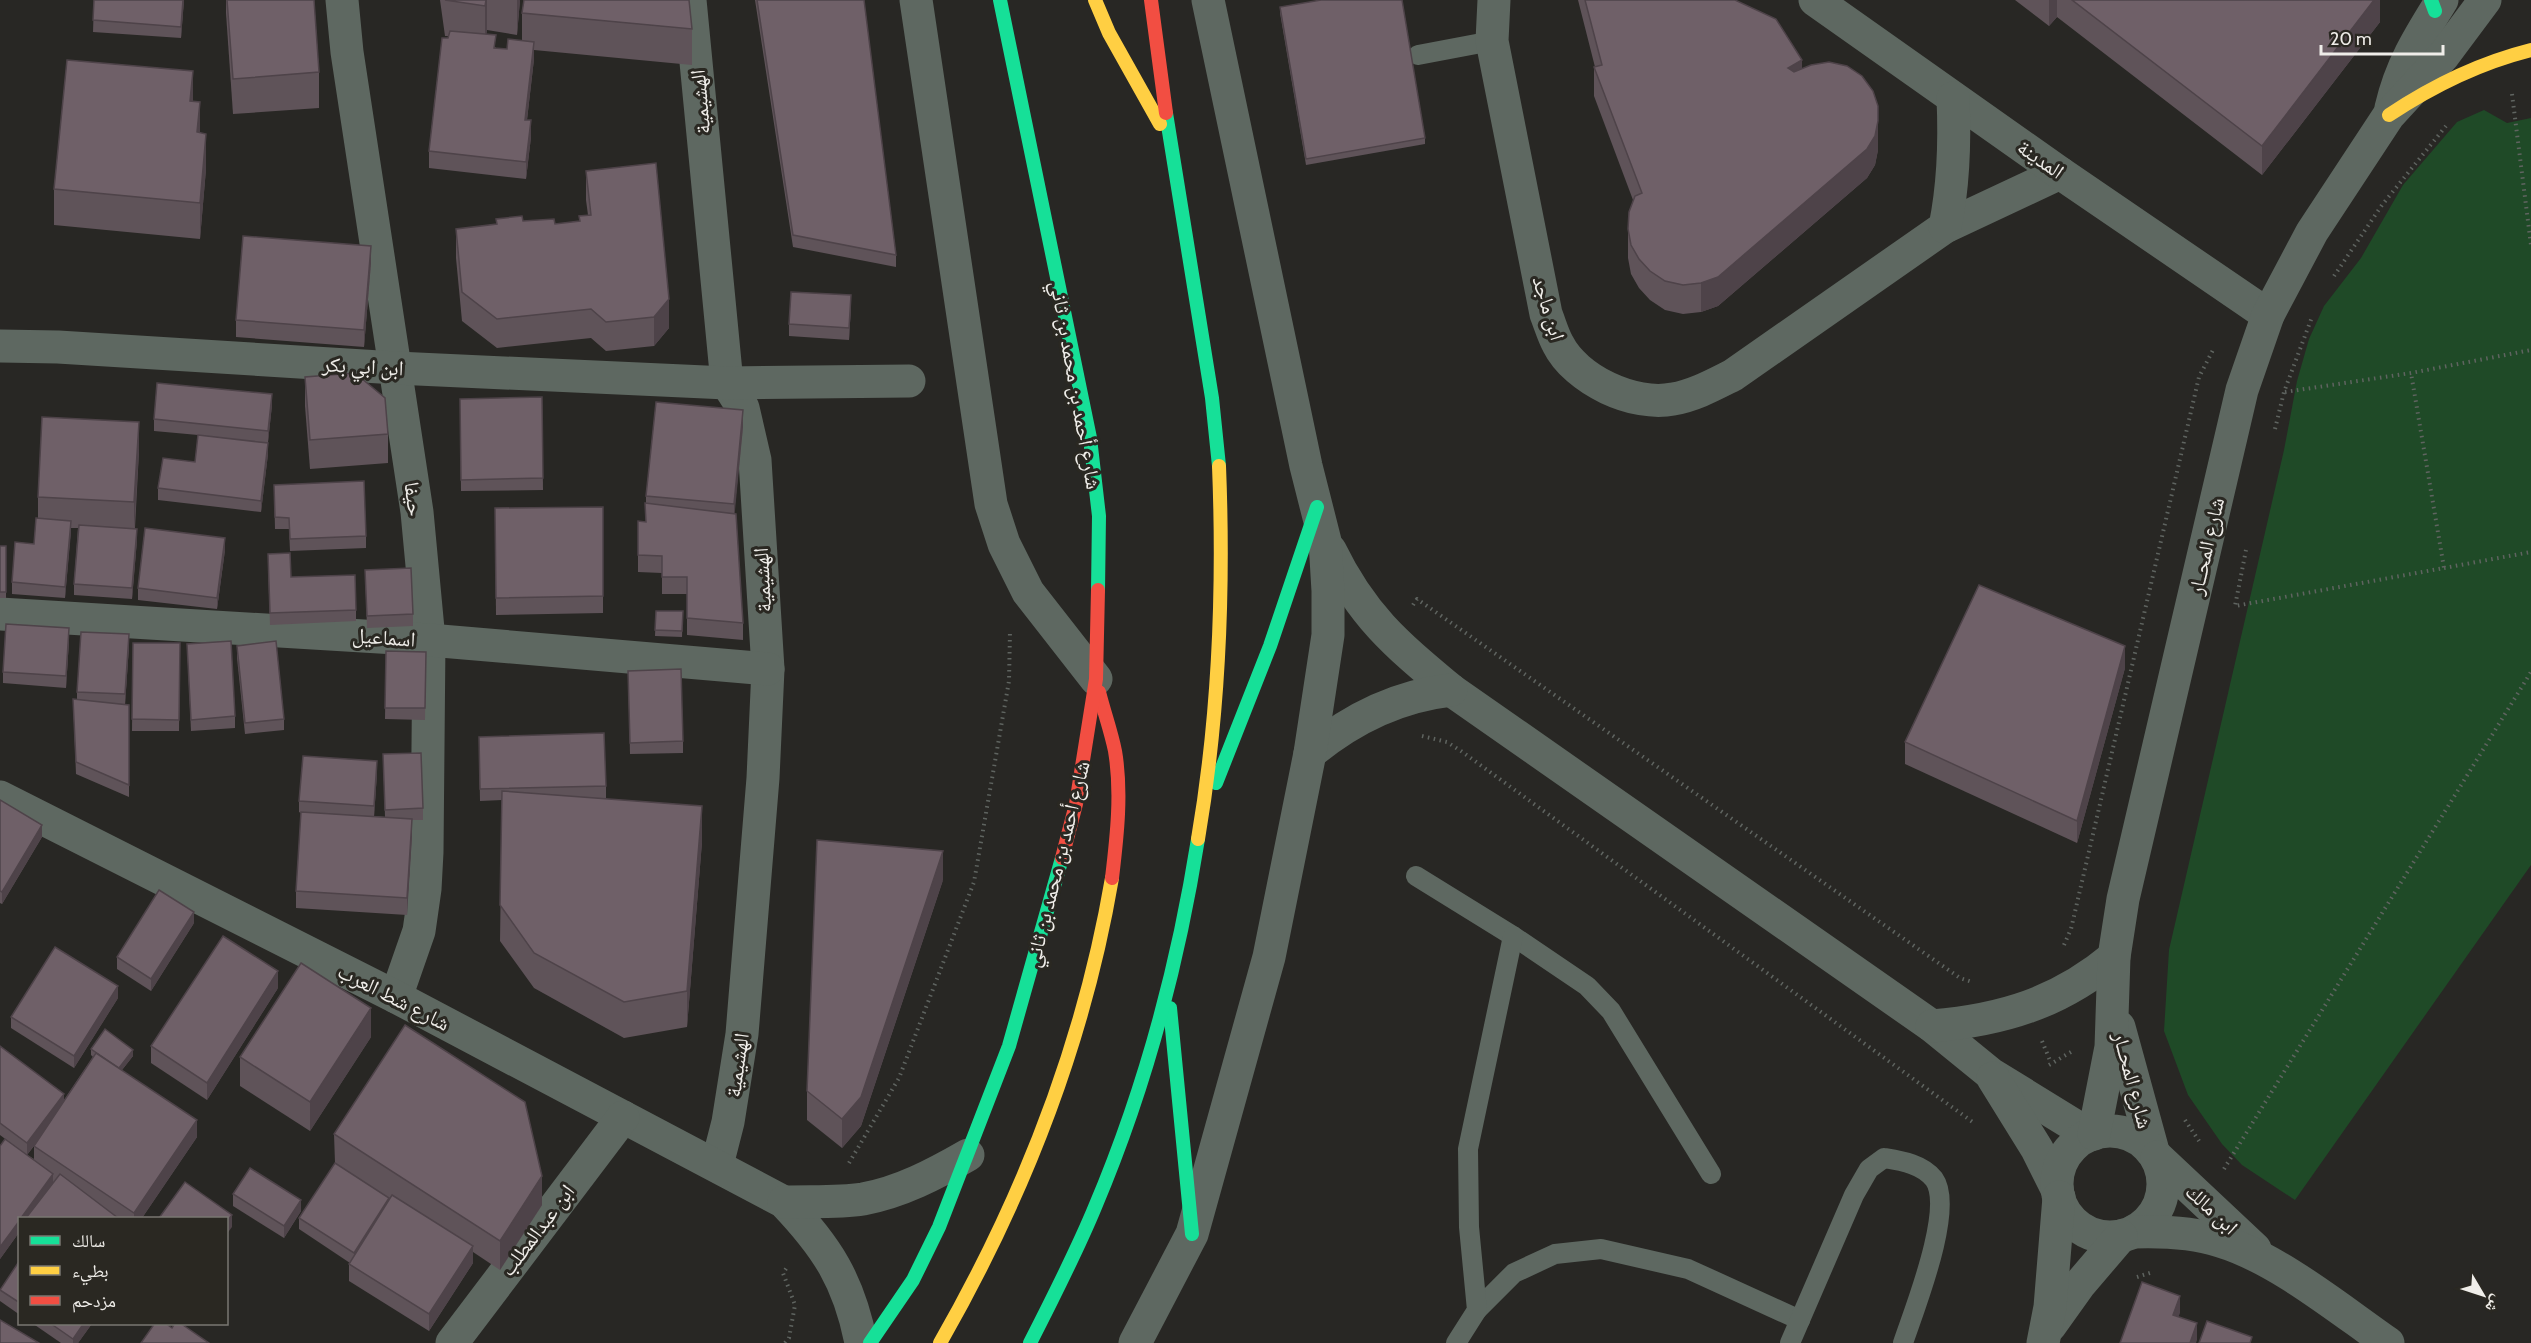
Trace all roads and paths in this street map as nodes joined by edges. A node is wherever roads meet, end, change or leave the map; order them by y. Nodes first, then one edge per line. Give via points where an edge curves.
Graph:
1 (342, 0) edge
2 (690, 0) edge
3 (916, 0) edge
4 (1000, 0) edge
5 (1095, 0) edge
6 (1151, 0) edge
7 (1208, 0) edge
8 (1225, 0) edge
9 (1494, 0) edge
10 (1815, 0) edge
11 (2485, 0) edge
12 (2436, 4) edge
13 (1492, 40) junction
14 (2531, 50) edge
15 (1218, 54) junction
16 (1418, 55) dead end
17 (2521, 92) dead end
18 (2512, 93) junction
19 (2501, 95) dead end
20 (1953, 98) junction
21 (2389, 115) junction
22 (2452, 118) dead end
23 (1168, 139) junction
24 (2060, 173) junction
25 (1945, 227) junction
26 (2531, 245) edge
27 (2331, 281) dead end
28 (2315, 310) dead end
29 (2268, 315) junction
30 (0, 346) edge
31 (2214, 347) dead end
32 (2531, 350) edge
33 (396, 368) junction
34 (2411, 373) junction
35 (909, 381) dead end
36 (727, 382) junction
37 (2284, 392) junction
38 (2273, 435) dead end
39 (1317, 507) junction
40 (1325, 540) junction
41 (2248, 543) dead end
42 (2531, 552) edge
43 (2444, 568) junction
44 (0, 614) edge
45 (1408, 614) dead end
46 (1010, 626) dead end
47 (429, 640) junction
48 (768, 669) junction
49 (2531, 672) edge
50 (1096, 678) junction
51 (1451, 690) junction
52 (1415, 735) dead end
53 (1310, 753) junction
54 (0, 797) edge
55 (1203, 812) junction
56 (1416, 876) dead end
57 (1513, 936) junction
58 (2058, 954) dead end
59 (2114, 957) junction
60 (1978, 983) dead end
61 (1168, 990) junction
62 (396, 997) junction
63 (2112, 1009) junction
64 (1932, 1026) junction
65 (2078, 1049) dead end
66 (2044, 1070) dead end
67 (1991, 1074) junction
68 (2181, 1113) dead end
69 (623, 1117) junction
70 (1978, 1125) dead end
71 (2092, 1134) junction
72 (2200, 1143) dead end
73 (2155, 1154) junction
74 (968, 1155) junction
75 (2219, 1164) dead end
76 (717, 1165) junction
77 (2224, 1170) junction
78 (1711, 1174) dead end
79 (2231, 1175) dead end
80 (2058, 1193) junction
81 (828, 1200) junction
82 (784, 1202) junction
83 (810, 1229) junction
84 (1192, 1234) junction
85 (2127, 1234) junction
86 (2267, 1260) junction
87 (2156, 1271) dead end
88 (2129, 1280) dead end
89 (1477, 1310) junction
90 (1800, 1320) junction
91 (2045, 1336) edge
92 (452, 1343) edge
93 (786, 1343) edge
94 (861, 1343) edge
95 (870, 1343) edge
96 (940, 1343) edge
97 (1030, 1343) edge
98 (1135, 1343) edge
99 (1456, 1343) edge
100 (1790, 1343) edge
101 (1903, 1343) edge
102 (2388, 1343) edge

1 - 33 street, حيفا
2 - 36 street, الهشيمية
3 - 50 street via 991,504 1004,544 1028,592
4 - 50 main road, شارع أحمد بن محمد بن ثاني via 1090,438 1099,516
5 - 23 main road
6 - 23 main road
7 - 15 street
8 - 15 street via 1225,31
9 - 13 street, ابن ماجد
10 - 20 street, المدينة
11 - 21 street, شارع المحــار via 2444,55
12 - 21 street, شارع المحــار via 2398,80
13 - 16 lane
13 - 25 street, ابن ماجد via 1546,314 1558,346 1583,375 1613,391 1642,399 1671,400 1699,392 1733,375
14 - 21 main road via 2470,68
15 - 39 street
17 - 18 path
18 - 19 path
18 - 26 path
20 - 24 street, المدينة
20 - 25 street via 1953,187
21 - 29 street, شارع المحــار via 2312,232
22 - 27 path via 2382,205
23 - 55 main road via 1217,440 1217,674
24 - 25 street, ابن ماجد
24 - 29 street, المدينة
28 - 37 path
29 - 59 street, شارع المحــار via 2242,390 2123,899
30 - 33 street, ابن ابي بكر
31 - 58 path via 2199,377 2071,928
32 - 34 path
33 - 36 street, ابن ابي بكر
33 - 47 street, حيفا via 417,512
34 - 37 path
34 - 43 path
35 - 36 street, ابن ابي بكر
36 - 48 street, الهشيمية via 743,408 755,460
37 - 38 path
39 - 40 street
39 - 55 main road via 1264,667
40 - 51 street via 1365,611 1392,641
40 - 53 street via 1328,635
41 - 43 path via 2235,606
42 - 43 path
44 - 47 street, اسماعيل
45 - 60 path via 1417,599 1960,978
46 - 81 path via 1009,681 974,882 899,1078
47 - 48 street, اسماعيل
47 - 62 street, حيفا via 425,889 419,931
48 - 76 street, الهشيمية via 742,1034
49 - 77 path
50 - 74 main road, شارع أحمد بن محمد بن ثاني via 1076,804 1055,888 1010,1046
50 - 96 main road via 1117,769 1119,800 1109,895 1087,999 1007,1217
51 - 53 street via 1411,698 1368,714
51 - 64 street
52 - 70 path via 1433,737 1461,751
53 - 84 street via 1269,957
54 - 62 street, شارع شط العرب
55 - 61 main road
56 - 57 lane
57 - 78 lane via 1587,986 1611,1011
57 - 89 lane via 1468,1149 1469,1227
59 - 63 street, شارع المحــار
59 - 64 street via 2085,980 2028,1008 1996,1018
61 - 84 main road
61 - 97 main road via 1129,1118 1100,1196
62 - 69 street, شارع شط العرب
63 - 71 street, شارع المحــار via 2111,1047
63 - 73 street, شارع المحــار
64 - 67 street
65 - 66 path
67 - 71 street
67 - 80 street via 2037,1149
68 - 72 path
69 - 76 street, شارع شط العرب
69 - 92 street, ابن عبدالمطلب
71 - 73 street via 2110,1130 2126,1133 2141,1140
71 - 80 street via 2068,1151 2061,1162
73 - 85 street via 2162,1171 2161,1200 2155,1213
73 - 86 street, ابن مالك
74 - 81 street via 899,1190 861,1199
74 - 95 main road, شارع أحمد بن محمد بن ثاني via 913,1280
75 - 77 path
76 - 82 street, شارع شط العرب
77 - 79 path
80 - 85 street via 2064,1210 2082,1229 2101,1236
80 - 91 street
81 - 82 street
82 - 83 street, شارع شط العرب
83 - 93 path via 783,1273 795,1305
83 - 94 street, شارع شط العرب via 838,1270 855,1311
84 - 98 street
85 - 86 street, ابن مالك via 2185,1233 2218,1240
85 - 91 street via 2080,1284
86 - 102 street, ابن مالك
87 - 88 path
89 - 90 lane via 1515,1273 1555,1254 1601,1249 1688,1269
89 - 99 lane
90 - 100 lane
90 - 101 lane via 1869,1169 1884,1158 1914,1164 1934,1180 1940,1207 1932,1256

